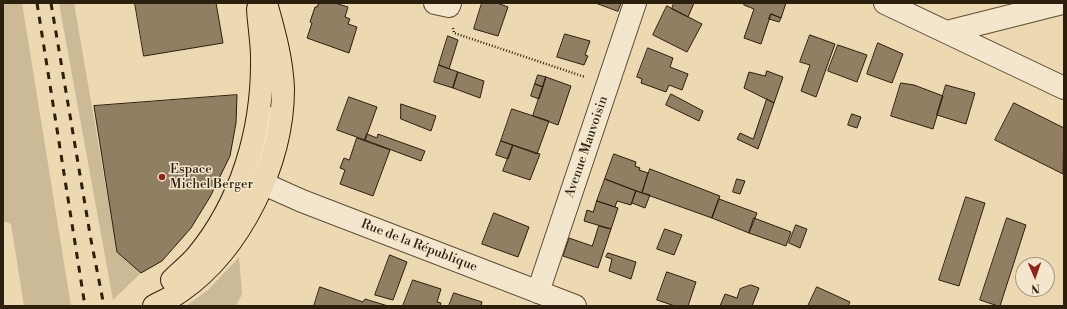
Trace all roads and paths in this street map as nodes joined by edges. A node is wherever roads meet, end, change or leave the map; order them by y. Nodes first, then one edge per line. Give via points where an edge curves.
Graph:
1 (258, 3) edge
2 (266, 3) edge
3 (635, 3) edge
4 (885, 3) edge
5 (1062, 3) edge
6 (445, 4) edge
7 (947, 32) junction
8 (262, 58) junction
9 (608, 84) junction
10 (1064, 88) edge
11 (264, 184) junction
12 (538, 292) junction
13 (146, 306) edge
14 (154, 306) edge
15 (575, 306) edge

1 - 8 main road
2 - 11 main road via 279,49 283,89 274,157
3 - 9 street, Avenue Mauvoisin
4 - 7 street
5 - 7 street
6 - 9 path via 454,33
7 - 10 street
8 - 11 street
8 - 13 main road via 259,110 239,187 221,221 196,257
9 - 12 street, Avenue Mauvoisin
11 - 12 street, Rue de la République
11 - 14 main road via 241,226 212,264 181,291
12 - 15 street, Rue de la République

